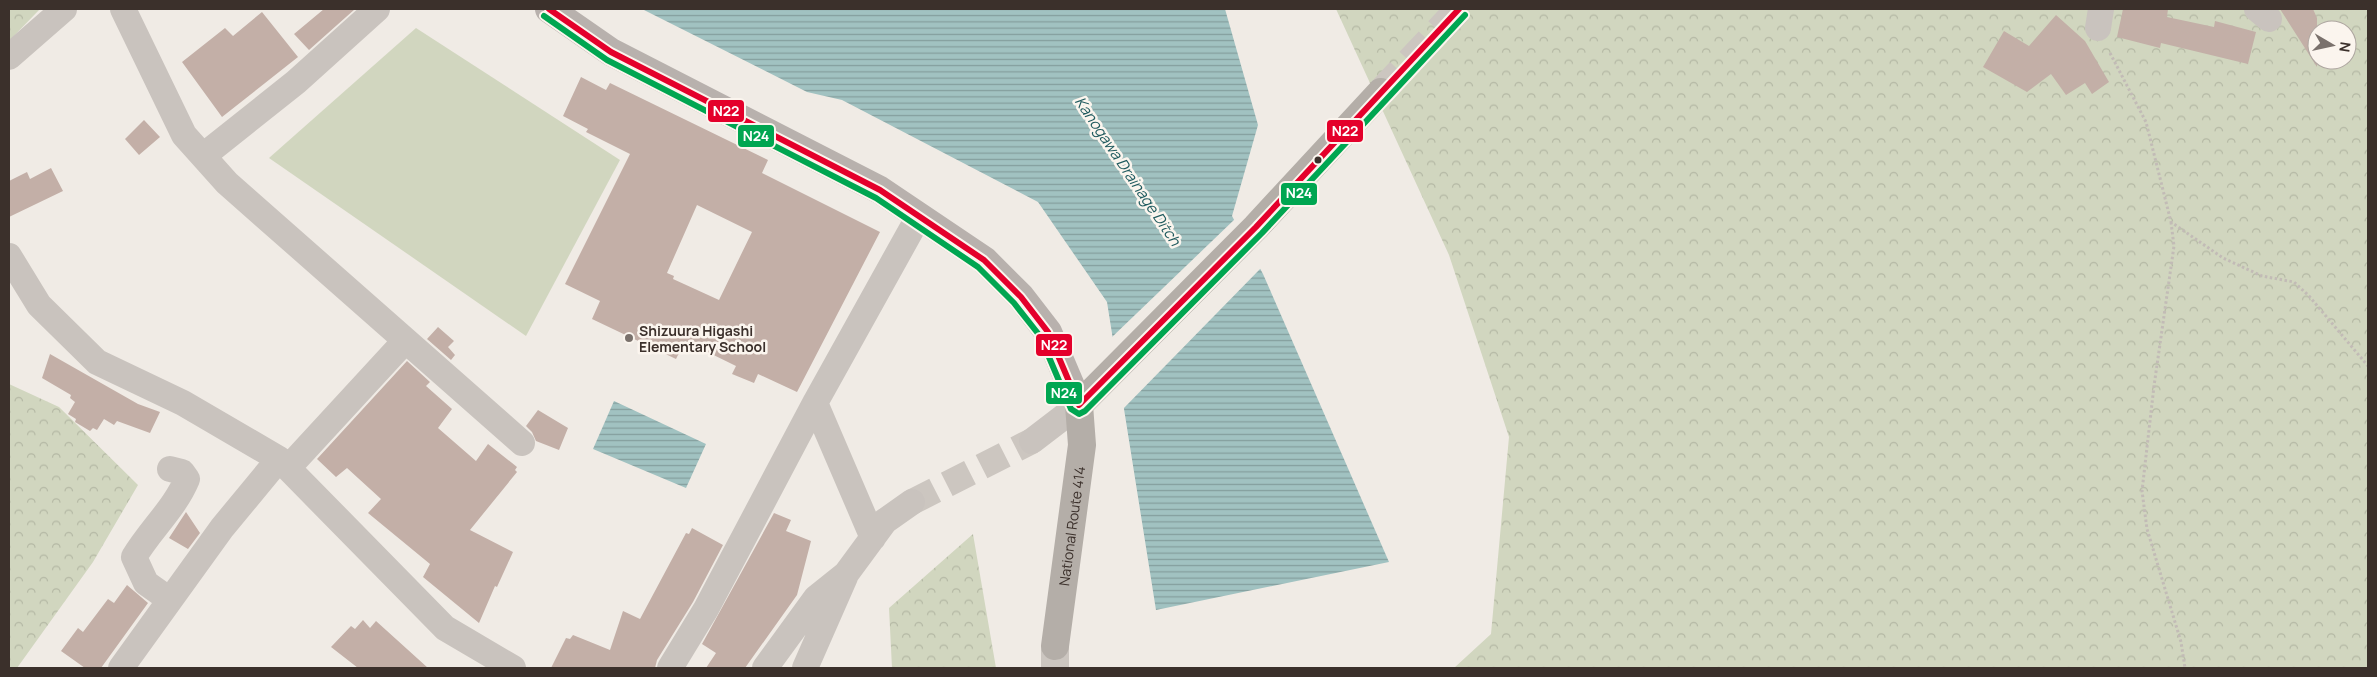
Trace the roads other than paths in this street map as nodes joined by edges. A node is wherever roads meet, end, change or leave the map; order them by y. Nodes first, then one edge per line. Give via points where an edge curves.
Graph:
1 (64, 9) edge
2 (123, 9) edge
3 (378, 9) edge
4 (549, 9) edge
5 (9, 57) edge
6 (1381, 92) tunnel mouth
7 (203, 156) junction
8 (918, 216) junction
9 (9, 256) edge
10 (405, 340) junction
11 (815, 403) junction
12 (1079, 405) junction
13 (1032, 441) tunnel mouth
14 (522, 443) dead end
15 (284, 464) junction
16 (170, 469) dead end
17 (912, 502) tunnel mouth
18 (873, 538) junction
19 (846, 574) junction
20 (170, 600) junction
21 (1055, 646) tunnel mouth
22 (121, 668) edge
23 (513, 668) edge
24 (670, 668) edge
25 (765, 668) edge
26 (805, 668) edge

1 - 5 street
2 - 7 street via 184,135
3 - 7 street via 296,82
4 - 8 main road via 611,52 880,190
6 - 12 highway via 1256,227
7 - 10 street via 227,183
8 - 11 street
8 - 12 main road via 984,260 1021,297 1048,332
9 - 15 street via 39,305 97,362 183,403
10 - 14 street
10 - 15 street
11 - 18 street
11 - 24 street via 706,609
12 - 13 street
12 - 21 highway, National Route 414 via 1082,445
15 - 20 street via 222,528
15 - 23 street via 445,628
16 - 20 street via 182,472 187,479 185,484 134,557 146,583
17 - 18 street via 885,521
18 - 19 street
19 - 25 street via 816,598
19 - 26 street
20 - 22 street

